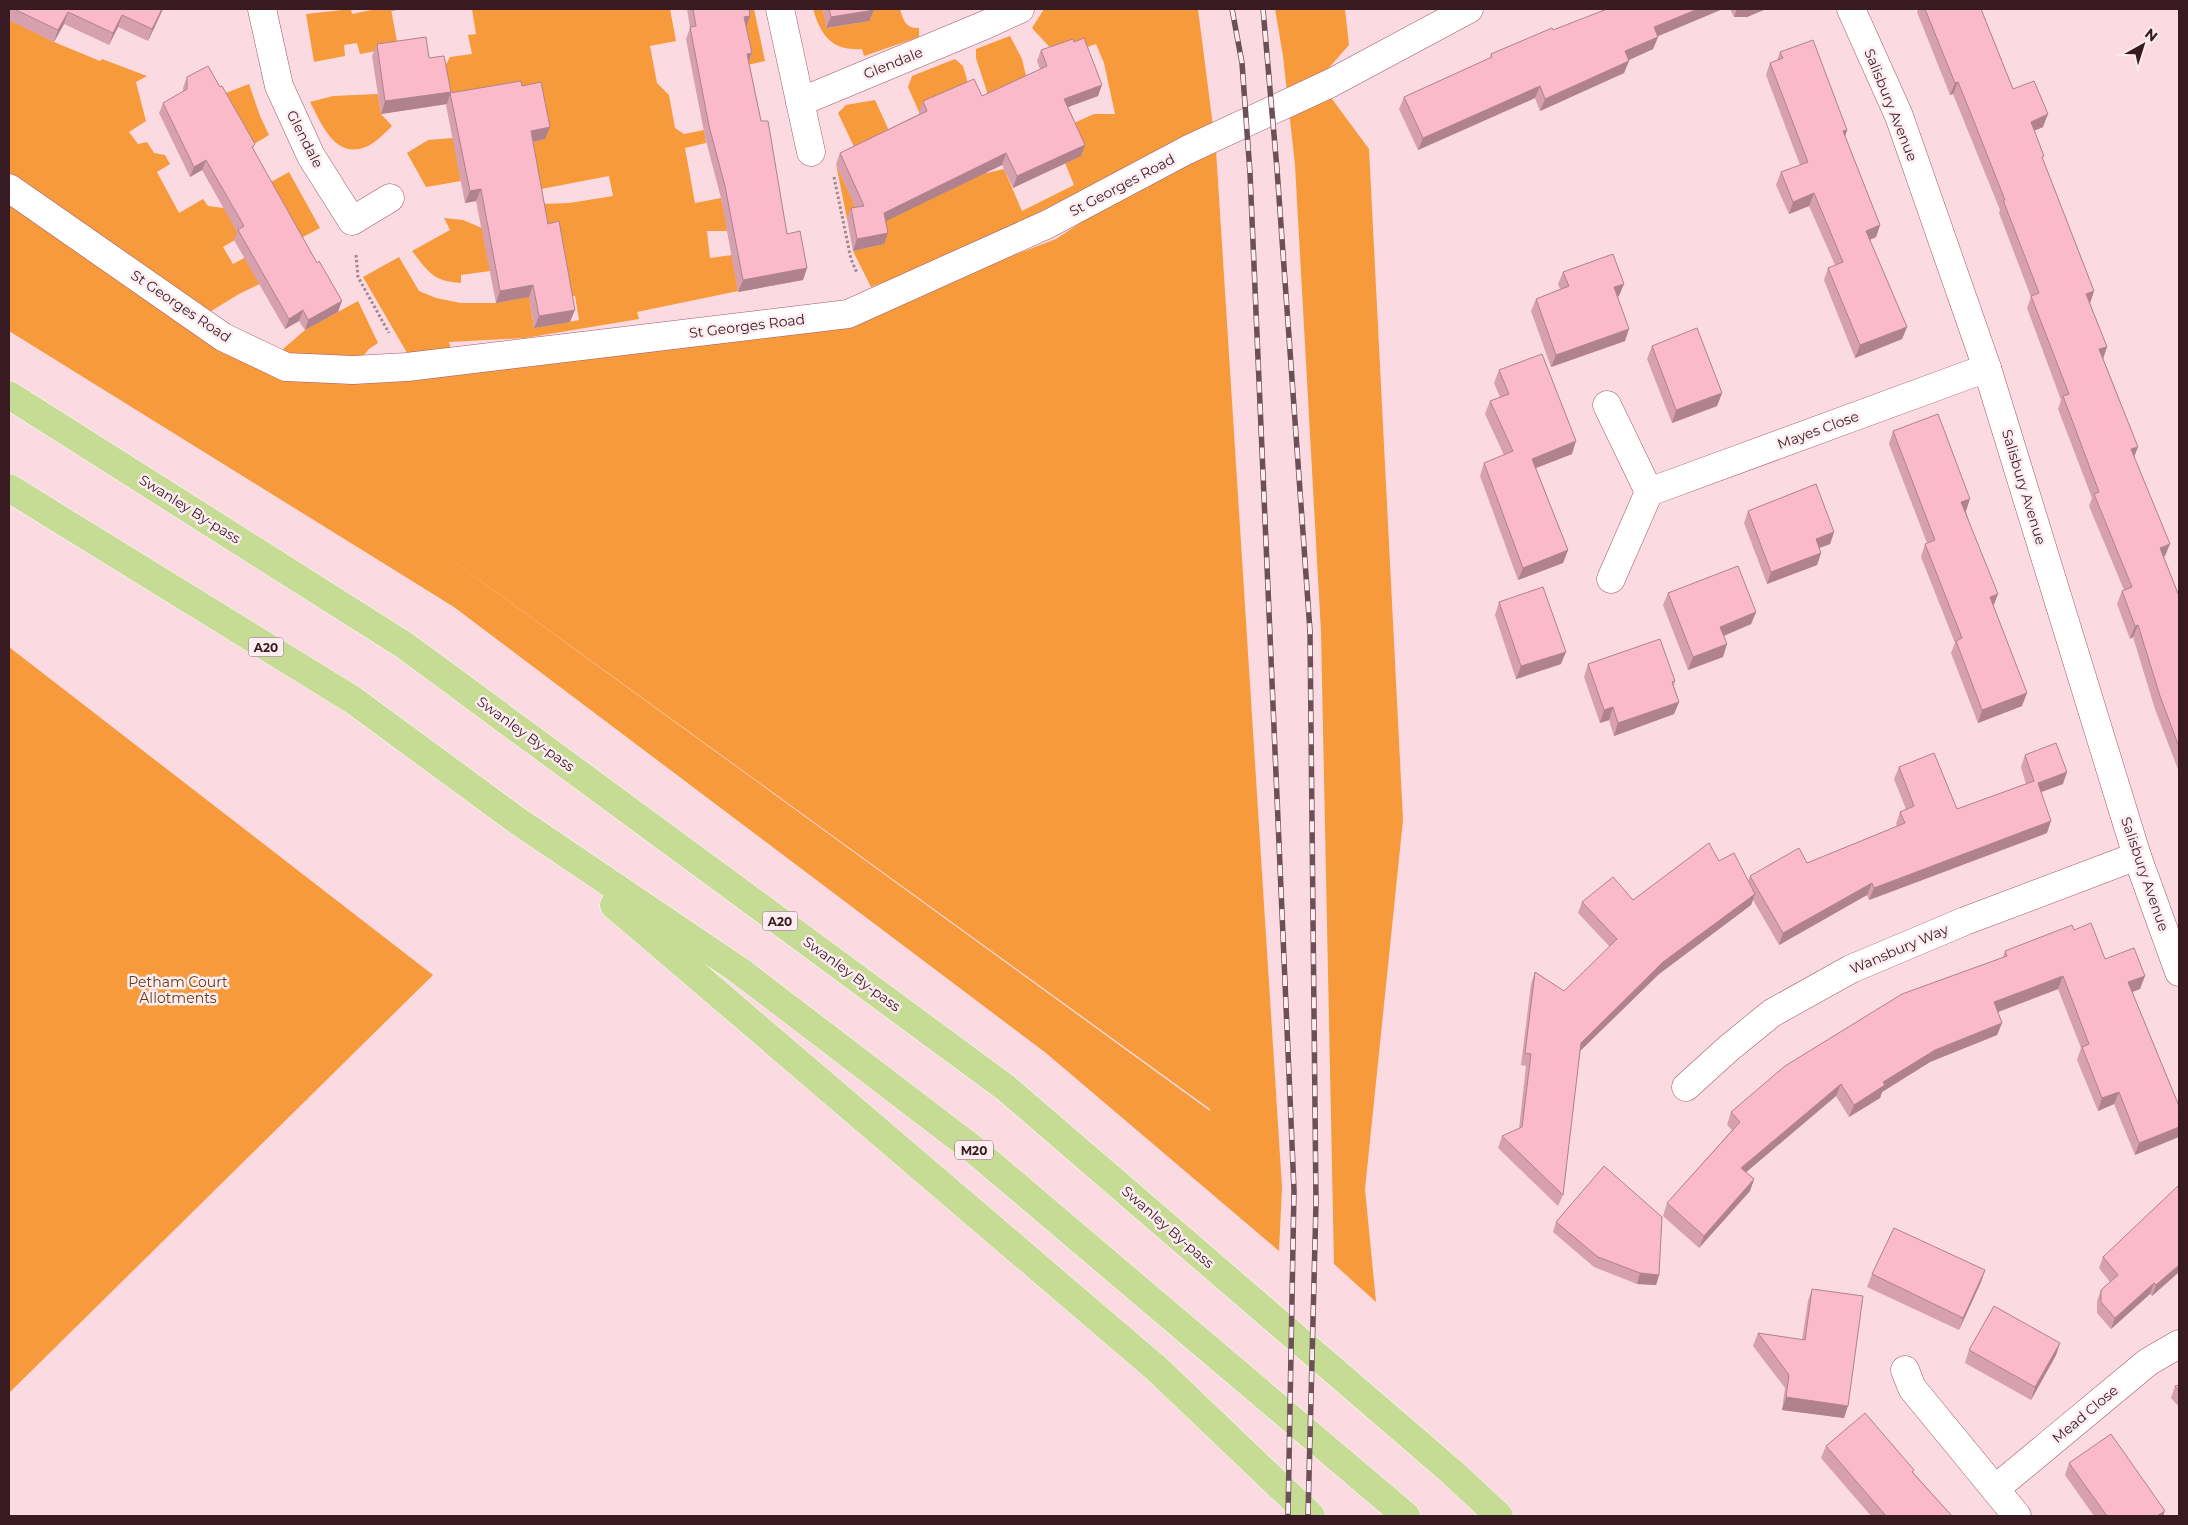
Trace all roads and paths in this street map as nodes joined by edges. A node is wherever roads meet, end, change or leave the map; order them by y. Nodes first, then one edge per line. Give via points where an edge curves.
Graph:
1 (262, 9) edge
2 (780, 9) edge
3 (1020, 9) edge
4 (1469, 9) edge
5 (1851, 9) edge
6 (982, 17) edge
7 (800, 102) junction
8 (811, 152) joint
9 (9, 188) edge
10 (390, 198) dead end
11 (352, 221) junction
12 (870, 306) junction
13 (407, 367) junction
14 (1987, 368) junction
15 (9, 395) edge
16 (1608, 405) dead end
17 (9, 488) edge
18 (1649, 492) junction
19 (1611, 579) dead end
20 (515, 819) junction
21 (2137, 856) junction
22 (2179, 972) edge
23 (1686, 1087) dead end
24 (2179, 1344) edge
25 (1905, 1370) dead end
26 (1995, 1489) junction
27 (1311, 1516) edge
28 (1406, 1516) edge
29 (1499, 1516) edge
30 (2017, 1516) edge

1 - 11 street, Glendale via 279,86 311,156
2 - 7 street
3 - 6 street, Glendale
4 - 12 street, St Georges Road via 1331,83 1187,150 1048,224
5 - 14 street, Salisbury Avenue via 1899,116
6 - 7 street, Glendale
7 - 8 street
8 - 12 path via 828,151 851,259
9 - 13 street, St Georges Road via 223,337 286,367 353,370
10 - 11 street
11 - 13 path via 358,277
12 - 13 street, St Georges Road via 848,314
14 - 18 street, Mayes Close
14 - 21 street, Salisbury Avenue
15 - 29 highway, Swanley By-pass / A20 via 404,644 1006,1088
16 - 18 street
17 - 20 highway, A20 via 353,700
18 - 19 street
20 - 27 highway, A20 via 1157,1369
20 - 28 highway, M20 via 740,971 973,1149
21 - 22 street, Salisbury Avenue
21 - 23 street, Wansbury Way via 1965,921 1851,969 1772,1013
24 - 26 street, Mead Close via 2148,1362
25 - 26 street via 1912,1388
26 - 30 street

